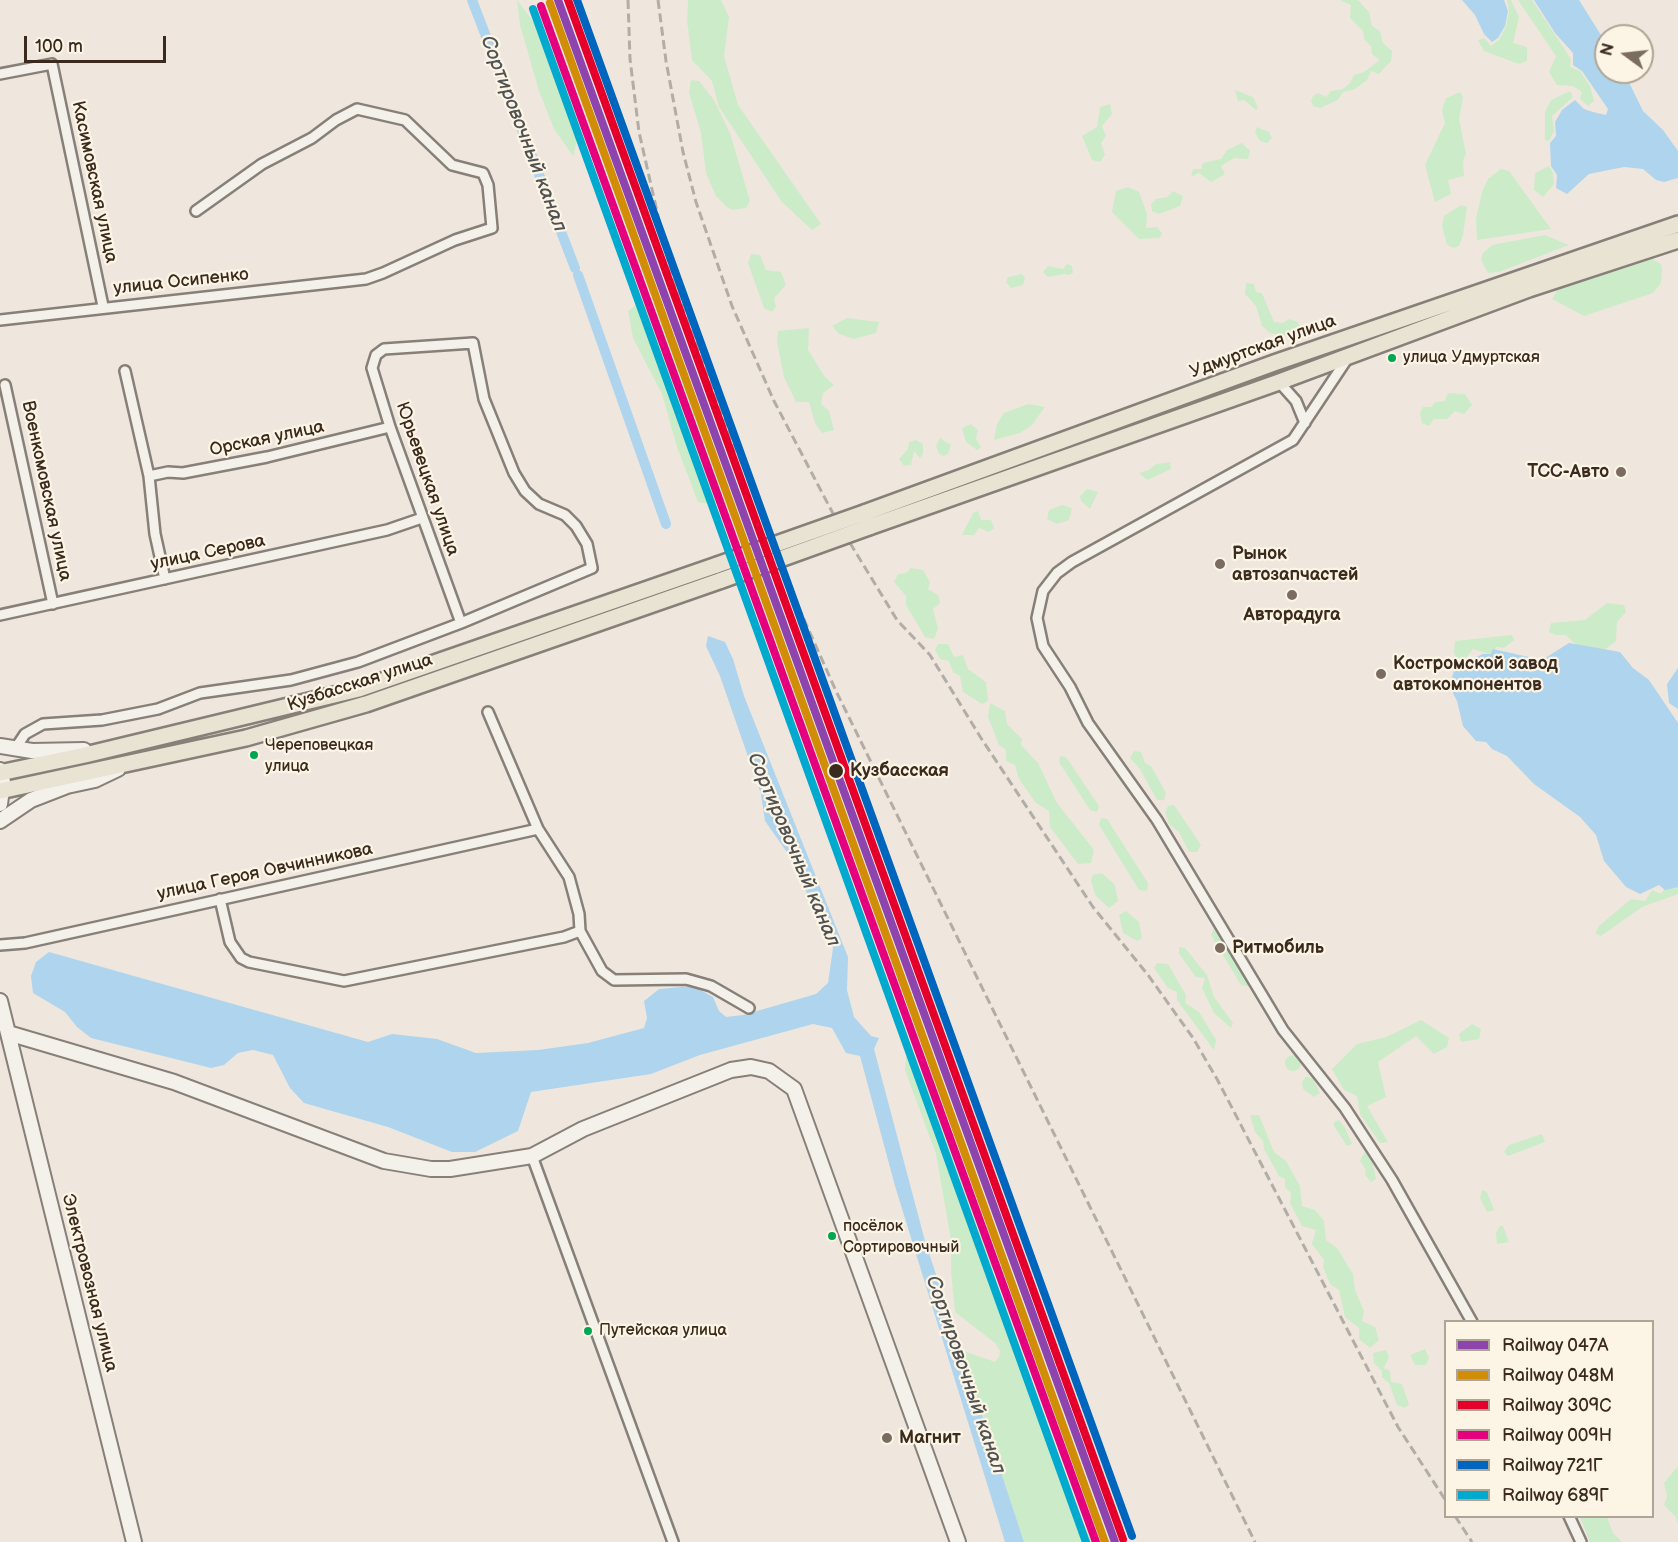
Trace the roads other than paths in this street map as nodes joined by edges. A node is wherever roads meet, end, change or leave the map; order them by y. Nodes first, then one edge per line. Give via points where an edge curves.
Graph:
1 (0, 74) edge
2 (196, 211) dead end
3 (1678, 224) edge
4 (1678, 240) edge
5 (103, 306) junction
6 (0, 320) edge
7 (1348, 357) junction
8 (125, 371) dead end
9 (1279, 382) junction
10 (5, 385) dead end
11 (1305, 423) junction
12 (390, 427) junction
13 (149, 476) junction
14 (422, 518) junction
15 (866, 520) junction
16 (592, 568) joint
17 (719, 573) junction
18 (165, 579) junction
19 (53, 604) junction
20 (0, 615) edge
21 (461, 623) junction
22 (488, 712) dead end
23 (0, 746) edge
24 (125, 746) junction
25 (15, 749) junction
26 (127, 765) junction
27 (1, 772) edge
28 (1, 796) edge
29 (0, 820) edge
30 (537, 829) junction
31 (220, 899) junction
32 (580, 931) junction
33 (0, 945) edge
34 (0, 1001) edge
35 (748, 1008) dead end
36 (8, 1033) junction
37 (532, 1155) junction
38 (1471, 1320) edge
39 (1570, 1518) edge
40 (134, 1542) edge
41 (673, 1542) edge
42 (958, 1542) edge
43 (1581, 1542) edge

1 - 5 street, Касимовская улица via 52,64
2 - 5 street, улица Осипенко via 262,164 357,109 405,120 452,165 483,173 492,228 366,279
3 - 15 main road, Удмуртская улица via 1274,363
4 - 7 main road via 1529,289
5 - 6 street, улица Осипенко
7 - 9 main road
7 - 11 street
8 - 13 street
9 - 11 street via 1296,401
9 - 15 main road
10 - 19 street, Военкомовская улица
11 - 38 street via 1293,440 1072,562 1043,591 1037,618 1043,646 1089,723 1157,820 1283,1030 1345,1108 1392,1180
12 - 13 street, Орская улица via 267,458
12 - 14 street, Юрьевецкая улица
12 - 16 street, Юрьевецкая улица via 372,368 376,354 384,350 473,343 484,399 514,473 539,504 565,515 576,526 587,544
13 - 18 street
14 - 18 street, улица Серова via 387,531
14 - 21 street, Юрьевецкая улица
15 - 17 main road, bridge
16 - 21 street, Кузбасская улица
17 - 24 main road, Кузбасская улица via 359,688
17 - 26 main road, Кузбасская улица via 366,704 246,738
18 - 19 street, улица Серова
19 - 20 street, улица Серова
21 - 25 street, Кузбасская улица via 313,675 200,693 158,709 102,720 43,724 25,734
22 - 30 street
23 - 25 street
24 - 25 street via 66,751
24 - 27 main road, Кузбасская улица
26 - 28 main road, Кузбасская улица
26 - 29 street via 96,780 32,800
27 - 28 street
30 - 31 street, улица Героя Овчинникова
30 - 32 street via 569,877
31 - 32 street via 230,942 241,958 344,981
31 - 33 street, улица Героя Овчинникова via 25,943
32 - 35 street via 602,970 614,980 686,979 711,986
34 - 36 street, Электровозная улица
36 - 37 street via 174,1082 392,1163 450,1169
36 - 40 street, Электровозная улица
37 - 41 street
37 - 42 street via 583,1129 731,1070 751,1067 769,1071 795,1089
39 - 43 street

